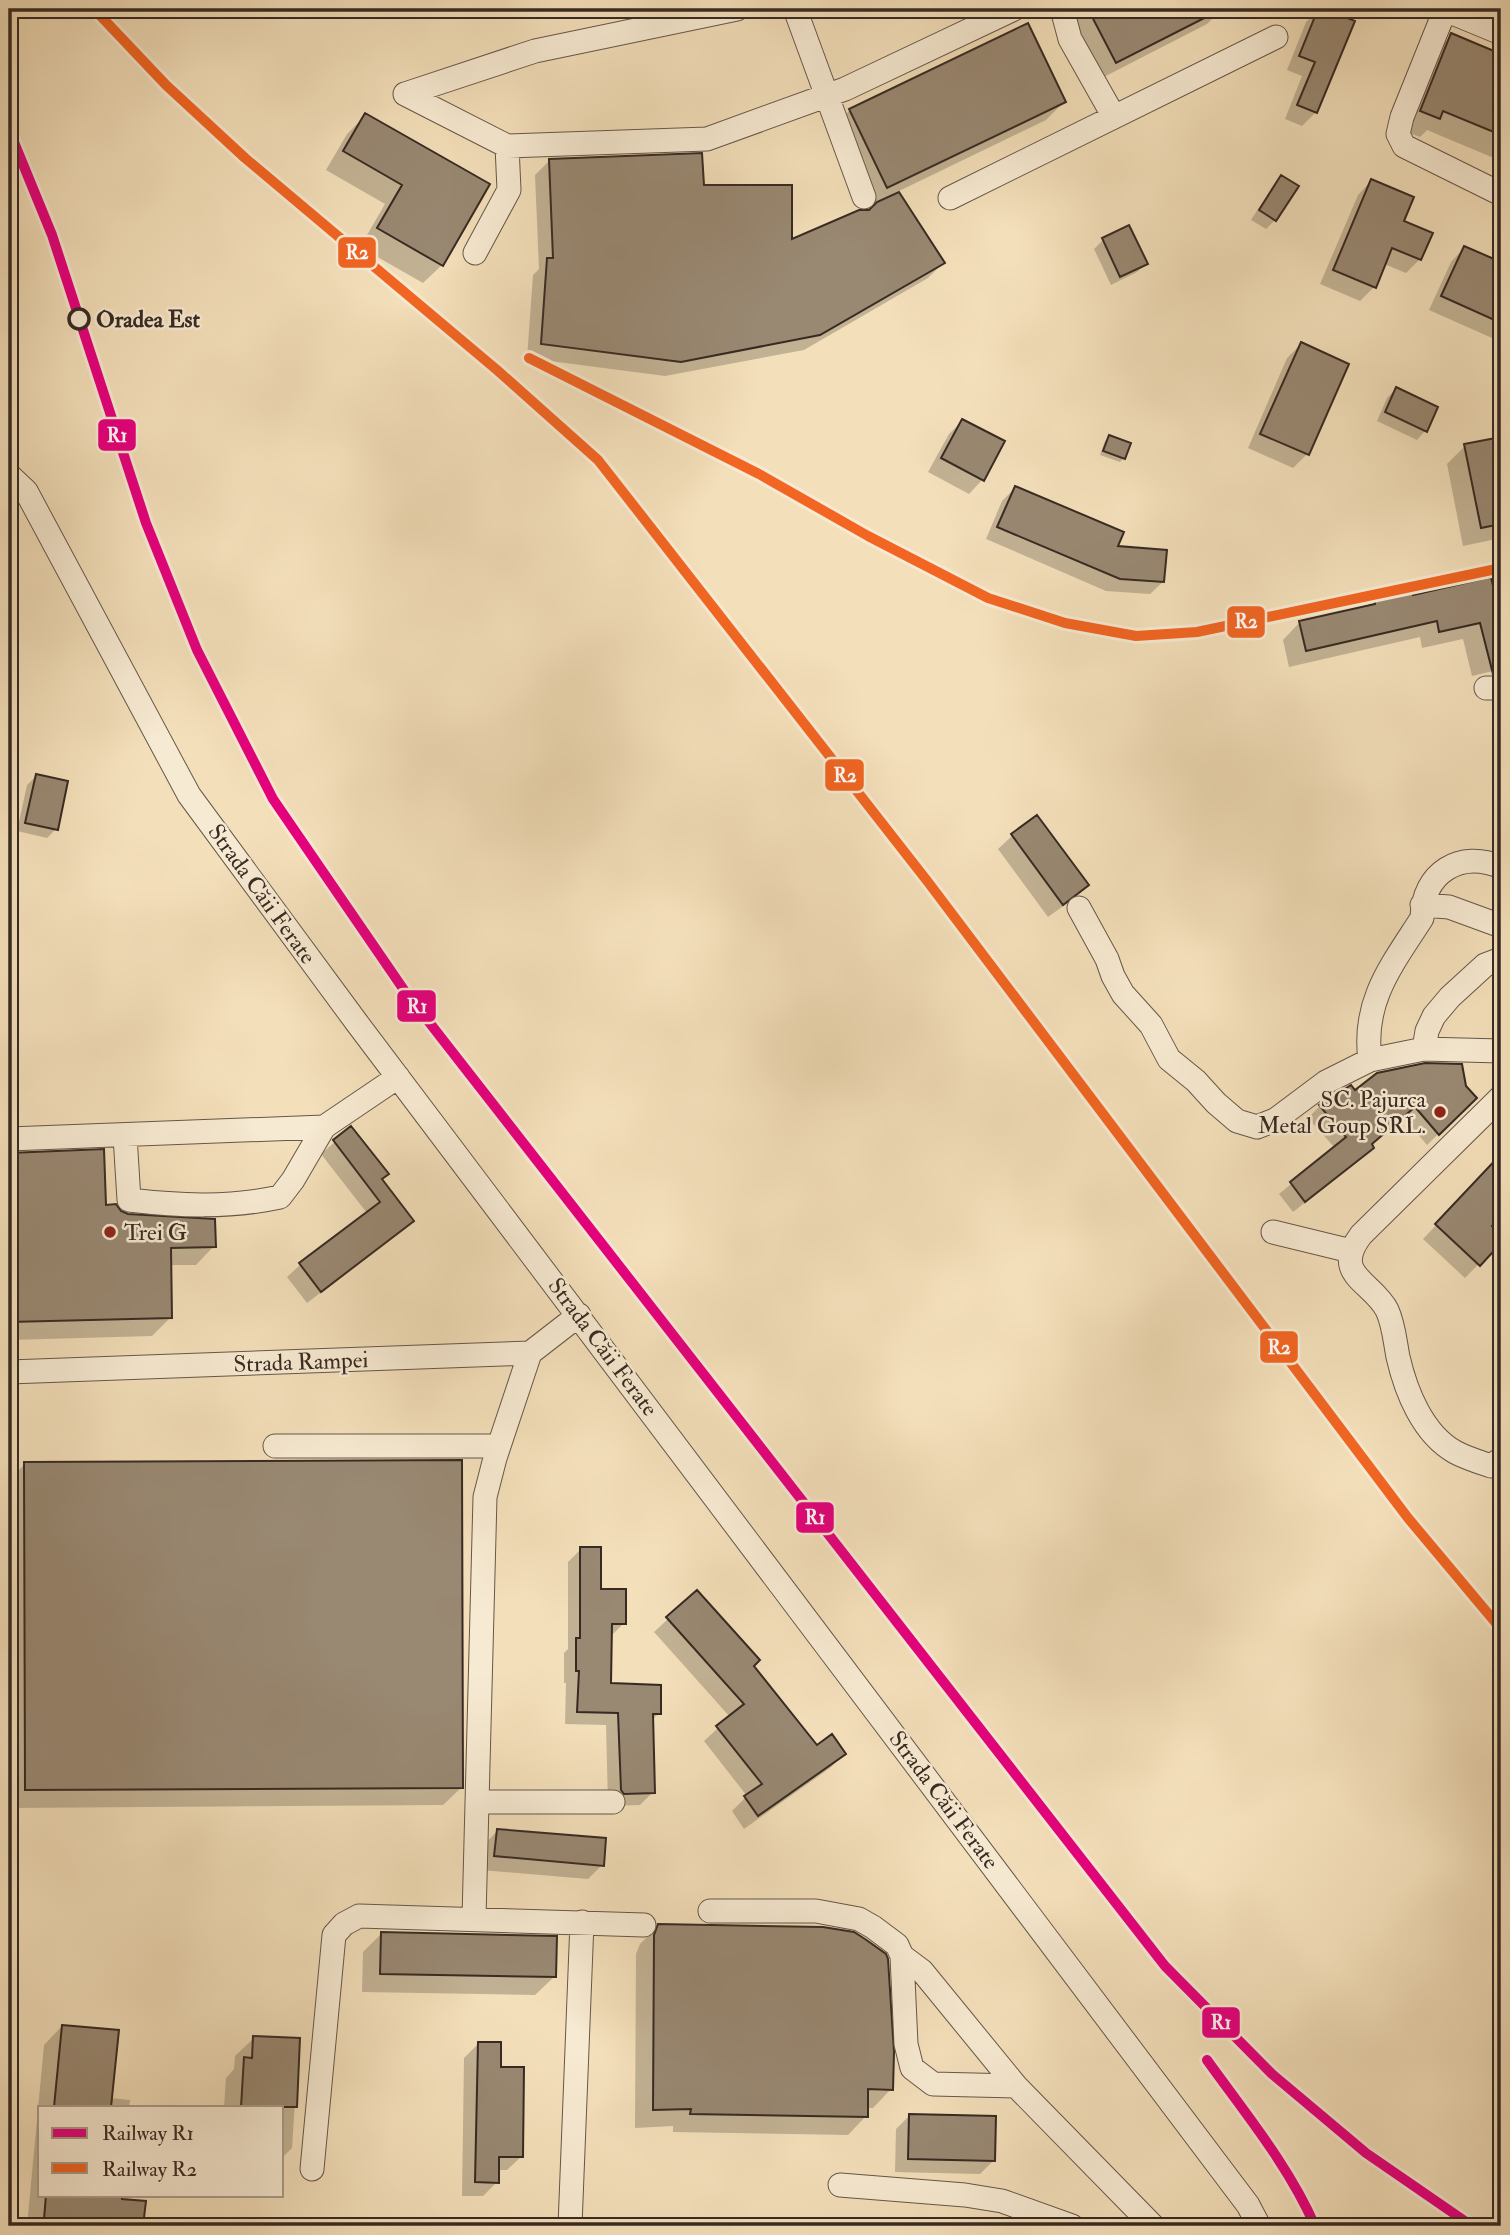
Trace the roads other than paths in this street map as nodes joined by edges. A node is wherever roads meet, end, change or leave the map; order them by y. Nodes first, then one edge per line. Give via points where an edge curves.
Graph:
1 (737, 9) edge
2 (795, 9) edge
3 (1014, 9) edge
4 (1062, 9) edge
5 (1444, 9) edge
6 (1501, 33) edge
7 (1276, 37) dead end
8 (827, 96) junction
9 (1114, 117) junction
10 (507, 146) junction
11 (1501, 194) edge
12 (864, 197) dead end
13 (950, 198) dead end
14 (475, 253) dead end
15 (9, 475) edge
16 (1501, 867) edge
17 (1422, 905) junction
18 (1079, 908) dead end
19 (1501, 926) edge
20 (1501, 959) edge
21 (1424, 1049) junction
22 (1501, 1051) edge
23 (1370, 1060) junction
24 (398, 1077) junction
25 (1501, 1098) edge
26 (324, 1127) junction
27 (125, 1136) junction
28 (9, 1139) edge
29 (1273, 1232) dead end
30 (1351, 1251) junction
31 (579, 1315) junction
32 (530, 1353) junction
33 (9, 1372) edge
34 (275, 1446) dead end
35 (499, 1446) junction
36 (1501, 1459) edge
37 (477, 1802) junction
38 (613, 1802) dead end
39 (710, 1910) dead end
40 (474, 1918) junction
41 (583, 1922) junction
42 (644, 1925) dead end
43 (902, 1956) junction
44 (1016, 2086) junction
45 (312, 2169) dead end
46 (840, 2185) dead end
47 (570, 2226) edge
48 (1072, 2226) edge
49 (1153, 2226) edge
50 (1259, 2226) edge

1 - 10 street via 535,51 405,94
2 - 8 street
3 - 8 street
4 - 9 street via 1070,39
5 - 6 street
5 - 11 street via 1398,134 1404,146
7 - 9 street
8 - 10 street via 706,139
8 - 12 street
9 - 13 street
10 - 14 street via 509,190
15 - 24 street, Strada Căii Ferate via 26,491 189,795
16 - 17 street via 1477,860 1452,866 1432,882
17 - 19 street via 1449,907
17 - 23 street via 1422,918 1378,992 1369,1017
18 - 23 street via 1123,994 1152,1025 1169,1059 1237,1121 1257,1127 1275,1120 1326,1082
20 - 21 street via 1485,965 1450,997 1434,1016
21 - 22 street
21 - 23 street
24 - 26 street
24 - 31 street, Strada Căii Ferate
25 - 30 street via 1361,1235
26 - 27 street
26 - 27 street via 280,1197 247,1204 190,1206 129,1200
27 - 28 street
29 - 30 street
30 - 36 street via 1355,1276 1386,1307 1418,1412 1454,1451 1491,1466
31 - 32 street
31 - 50 street, Strada Căii Ferate via 1240,2193
32 - 33 street, Strada Rampei
32 - 35 street
34 - 35 street
35 - 37 street via 485,1497
37 - 38 street
37 - 40 street
39 - 43 street via 816,1910 859,1919 897,1944
40 - 41 street
40 - 45 street via 359,1916 334,1935
41 - 42 street
41 - 47 street
43 - 44 street via 922,1971
43 - 44 street via 906,2044 912,2068 933,2084
44 - 49 street
46 - 48 street via 1002,2201

